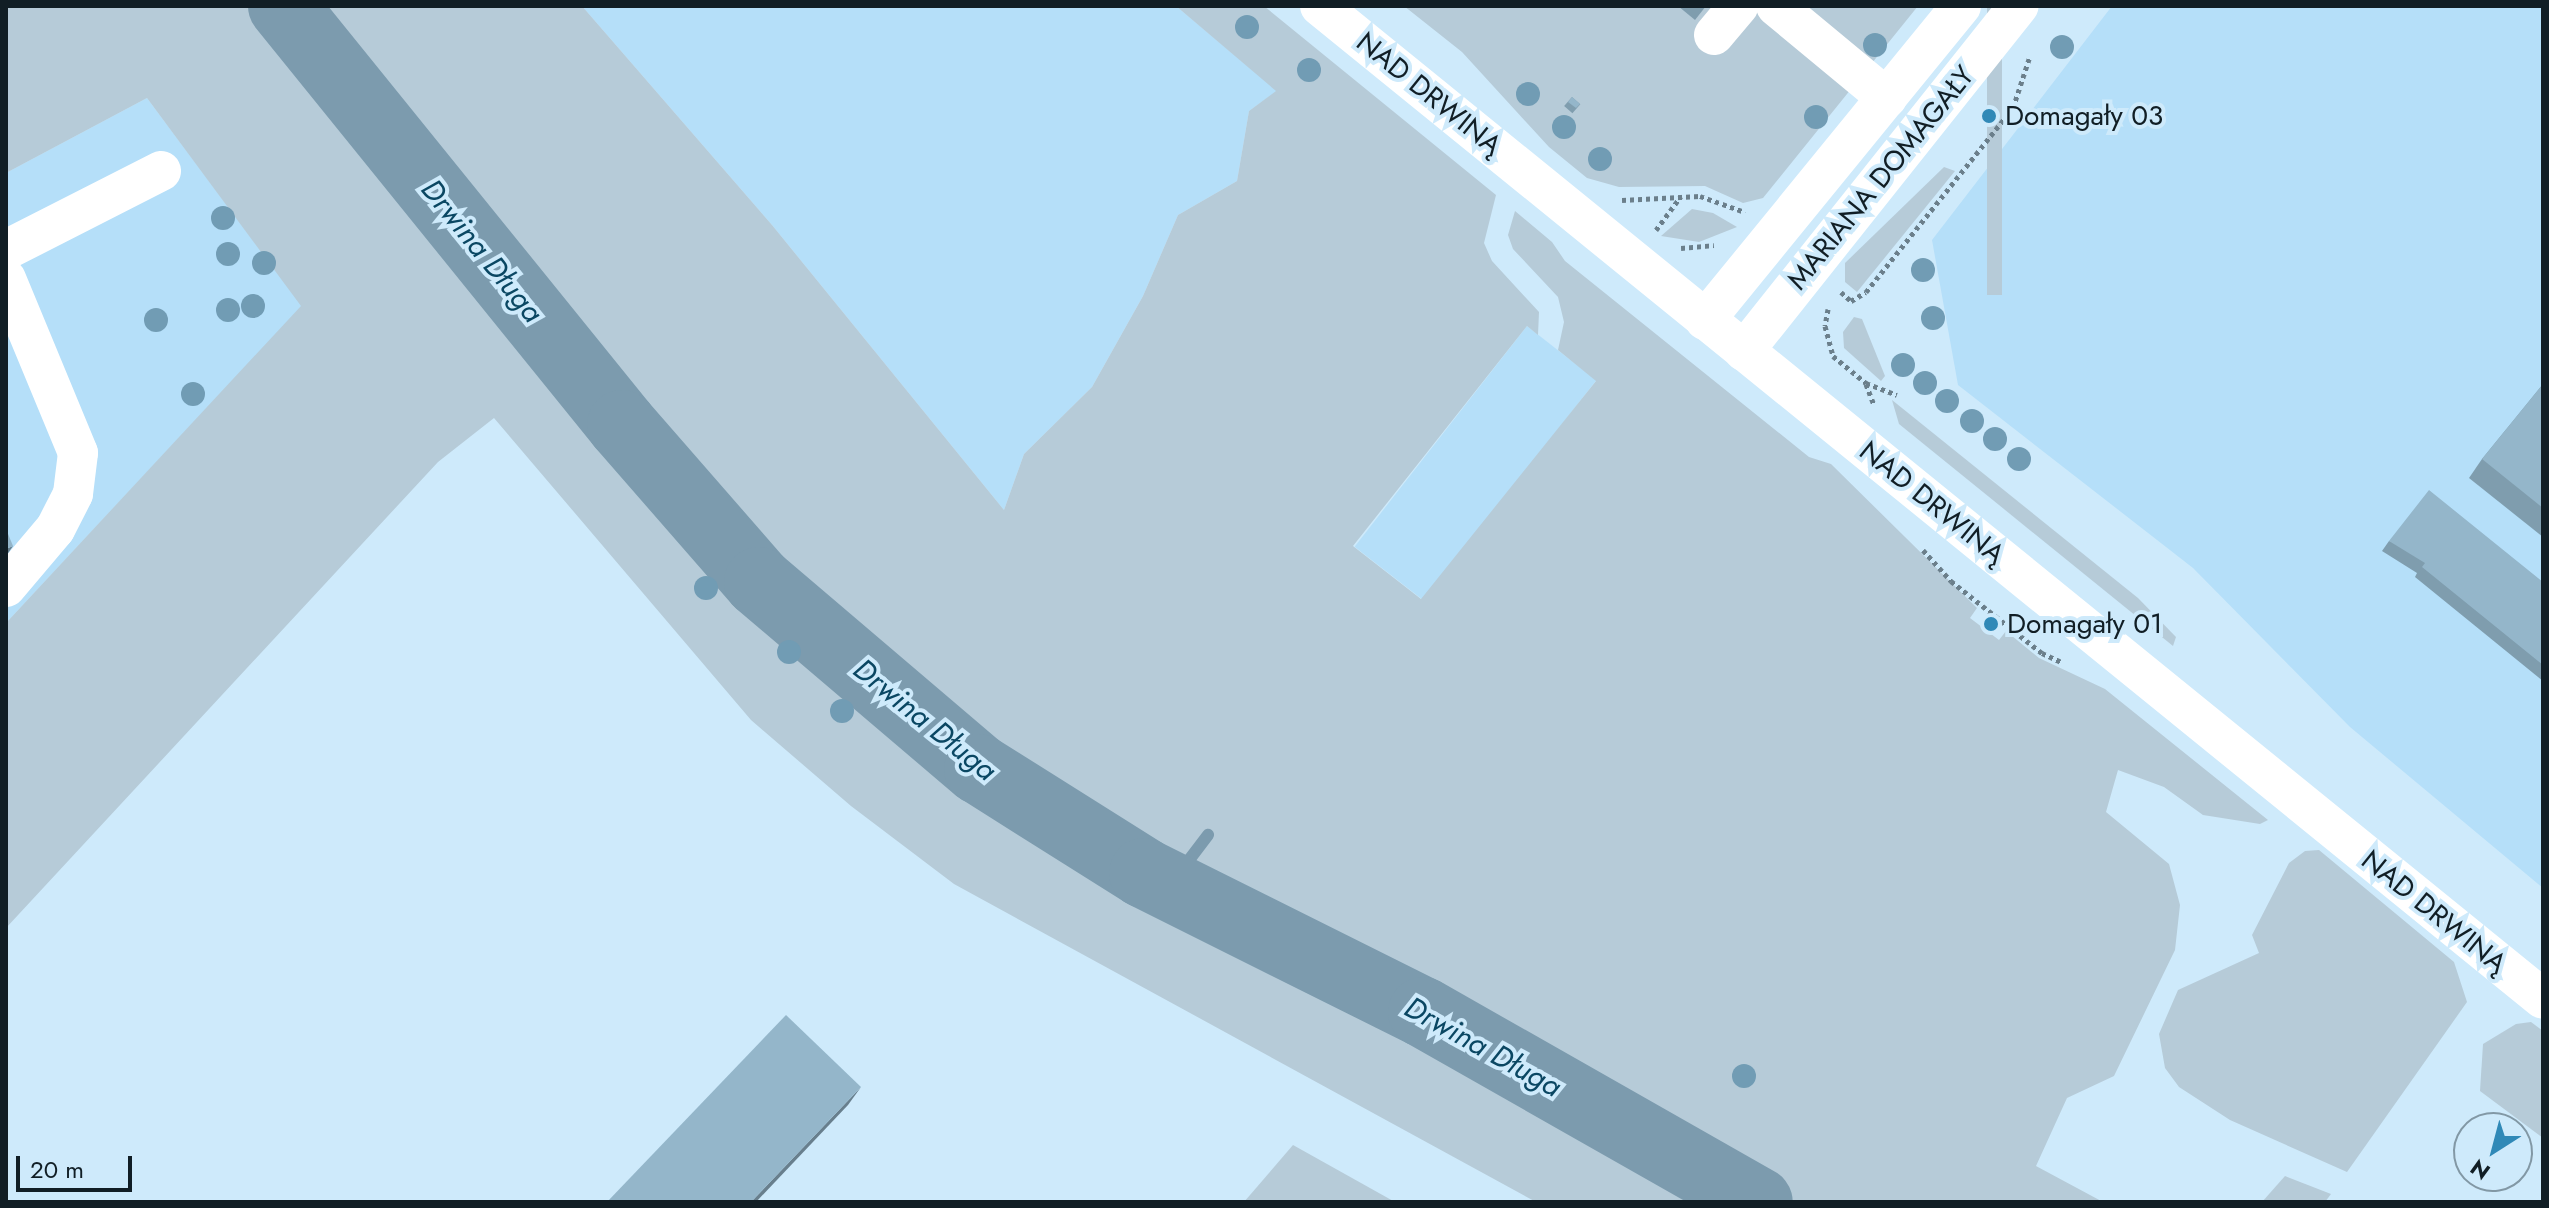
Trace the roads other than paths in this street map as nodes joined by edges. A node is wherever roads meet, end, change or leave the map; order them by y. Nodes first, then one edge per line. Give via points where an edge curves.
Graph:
1 (1320, 6) edge
2 (1776, 6) edge
3 (1961, 6) edge
4 (2018, 6) edge
5 (1887, 98) junction
6 (161, 171) dead end
7 (6, 250) edge
8 (6, 279) edge
9 (1705, 320) junction
10 (1744, 351) junction
11 (6, 587) edge
12 (2543, 999) edge

1 - 9 street, NAD DRWINĄ
2 - 5 street
3 - 5 street, MARIANA DOMAGAŁY
4 - 10 street, MARIANA DOMAGAŁY
5 - 9 street, MARIANA DOMAGAŁY
6 - 7 street
8 - 11 street via 78,453 73,494 55,529
9 - 10 street, NAD DRWINĄ
10 - 12 street, NAD DRWINĄ

